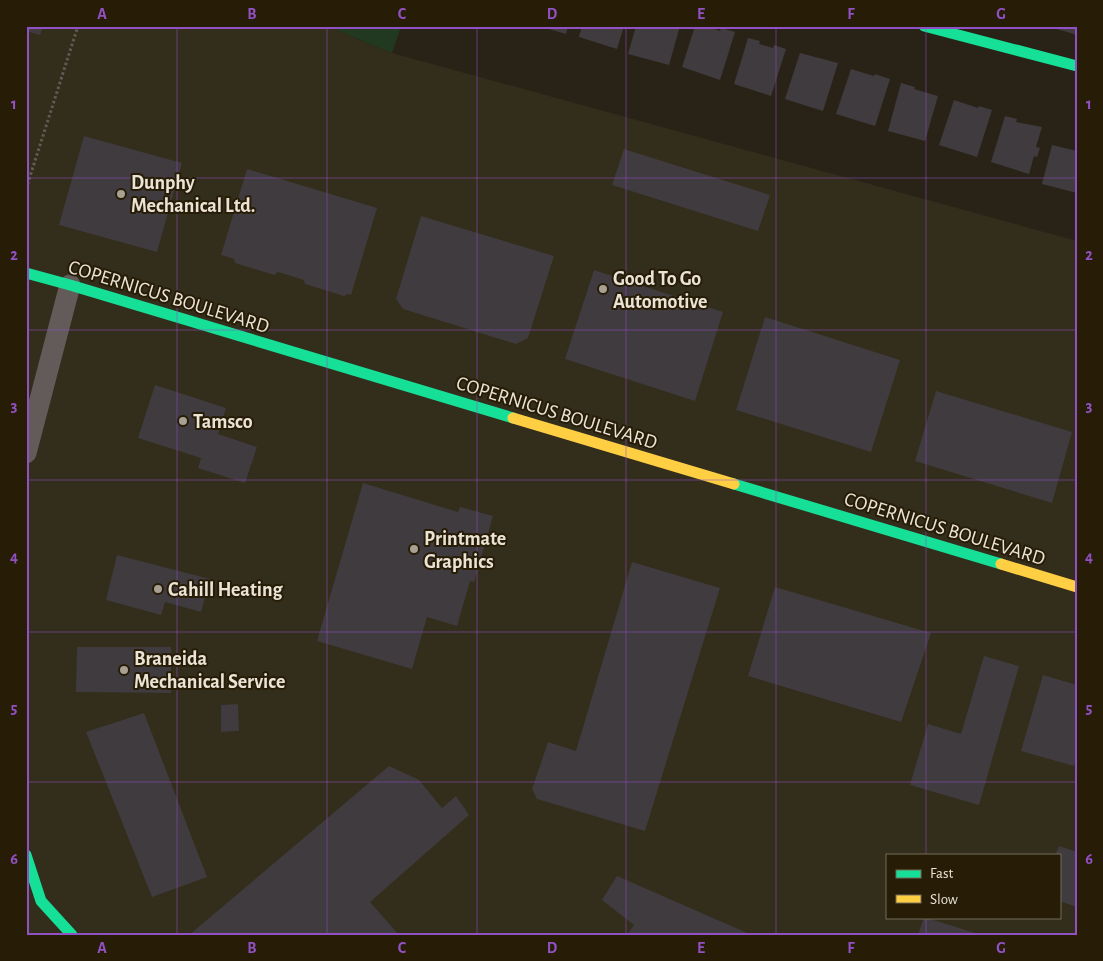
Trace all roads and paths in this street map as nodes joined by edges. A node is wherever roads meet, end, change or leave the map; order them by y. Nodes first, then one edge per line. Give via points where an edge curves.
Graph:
1 (78, 26) edge
2 (924, 26) edge
3 (1077, 66) edge
4 (26, 189) edge
5 (26, 273) edge
6 (70, 285) junction
7 (26, 452) edge
8 (1077, 587) edge
9 (26, 855) edge
10 (72, 935) edge

1 - 4 path
2 - 3 street
5 - 6 street, COPERNICUS BOULEVARD
6 - 7 street
6 - 8 street, COPERNICUS BOULEVARD
9 - 10 street via 40,900

